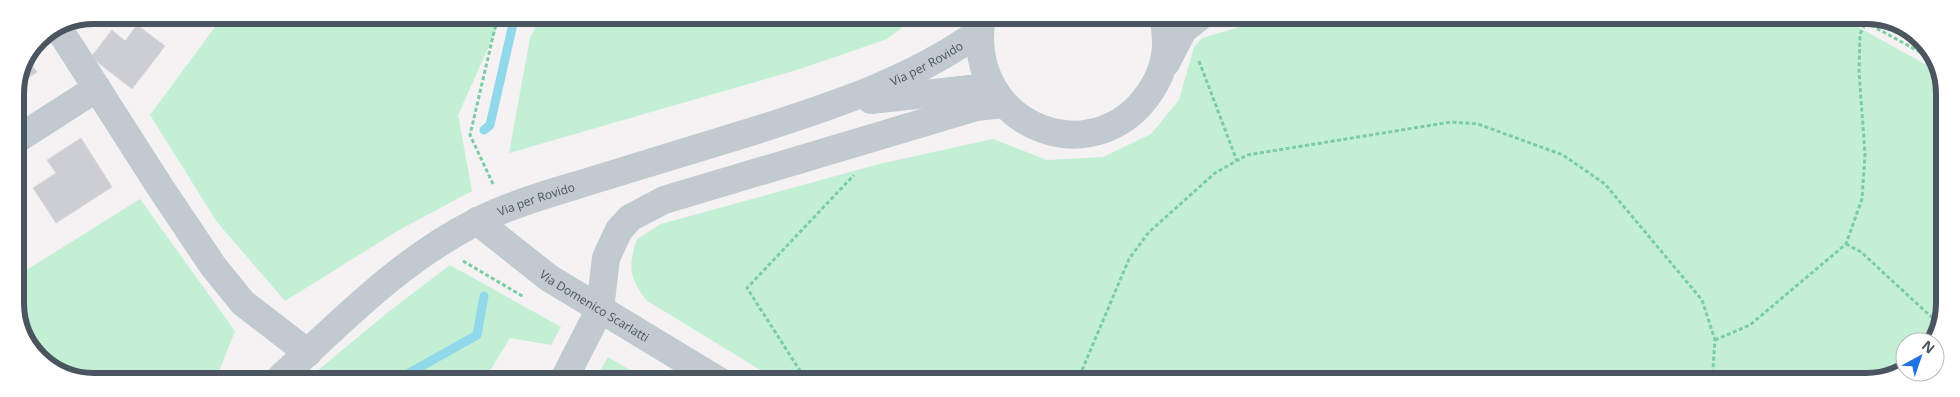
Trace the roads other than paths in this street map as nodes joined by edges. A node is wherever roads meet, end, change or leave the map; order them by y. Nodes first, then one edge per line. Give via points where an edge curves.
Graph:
1 (981, 24) edge
2 (1165, 24) edge
3 (1191, 24) edge
4 (68, 30) edge
5 (1160, 75) junction
6 (97, 88) junction
7 (998, 97) junction
8 (842, 103) junction
9 (24, 135) edge
10 (477, 222) junction
11 (600, 309) junction
12 (308, 353) junction
13 (286, 373) edge
14 (567, 373) edge
15 (704, 373) edge

1 - 7 street via 982,63
1 - 8 street, Via per Rovido via 951,53
2 - 5 street via 1166,50
3 - 5 street via 1183,30
4 - 6 street
5 - 7 street via 1148,97 1130,115 1109,128 1085,134 1060,134 1036,127 1014,114
6 - 9 street
6 - 12 street via 213,266 242,303
7 - 8 street, Via per Rovido via 970,89
7 - 11 street via 976,108 664,200 630,218 611,246 602,277
8 - 10 street, Via per Rovido via 505,209
10 - 11 street, Via Domenico Scarlatti via 549,278
10 - 12 street, Via per Rovido via 434,244
11 - 14 street
11 - 15 street, Via Domenico Scarlatti
12 - 13 street, Via per Rovido

